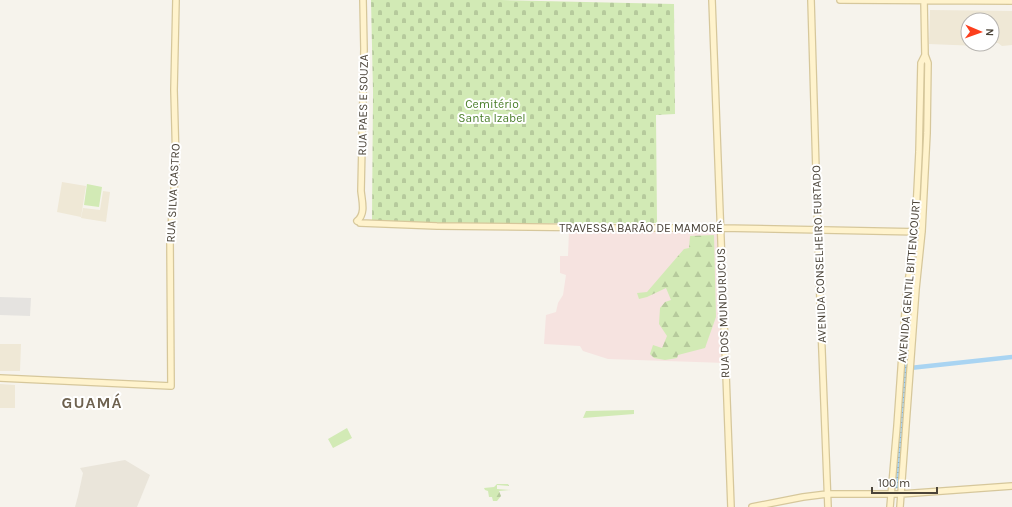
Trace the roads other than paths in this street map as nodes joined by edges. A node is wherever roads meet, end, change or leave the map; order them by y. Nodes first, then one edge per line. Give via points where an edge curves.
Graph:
1 (176, 0) edge
2 (363, 0) edge
3 (712, 0) edge
4 (811, 0) edge
5 (840, 0) edge
6 (924, 0) edge
7 (1012, 1) edge
8 (363, 209) junction
9 (372, 224) junction
10 (720, 228) junction
11 (818, 230) junction
12 (919, 232) junction
13 (0, 378) edge
14 (1012, 486) edge
15 (827, 494) junction
16 (891, 494) junction
17 (901, 494) junction
18 (730, 507) edge
19 (752, 507) edge
20 (828, 507) edge
21 (890, 507) edge
22 (900, 507) edge

1 - 13 street, RUA SILVA CASTRO via 175,179 170,240 171,386
2 - 8 street, RUA PAES E SOUZA
3 - 10 street, RUA DOS MUNDURUCUS
4 - 11 street, AVENIDA CONSELHEIRO FURTADO
5 - 6 street
6 - 7 street
6 - 12 street, AVENIDA GENTIL BITTENCOURT via 925,55 921,63
8 - 9 street, RUA PAES E SOUZA via 365,217
8 - 9 street, TRAVESSA BARÃO DE MAMORÉ via 358,222
9 - 10 street, TRAVESSA BARÃO DE MAMORÉ via 531,228
10 - 11 street, TRAVESSA BARÃO DE MAMORÉ
10 - 18 street, RUA DOS MUNDURUCUS
11 - 12 street, TRAVESSA BARÃO DE MAMORÉ
11 - 15 street, AVENIDA CONSELHEIRO FURTADO
12 - 16 street, AVENIDA GENTIL BITTENCOURT via 906,298
12 - 17 street, AVENIDA GENTIL BITTENCOURT
14 - 17 street
15 - 16 street
15 - 19 street via 803,496
15 - 20 street, AVENIDA CONSELHEIRO FURTADO
16 - 17 street
16 - 21 street, AVENIDA GENTIL BITTENCOURT
17 - 22 street, AVENIDA GENTIL BITTENCOURT

